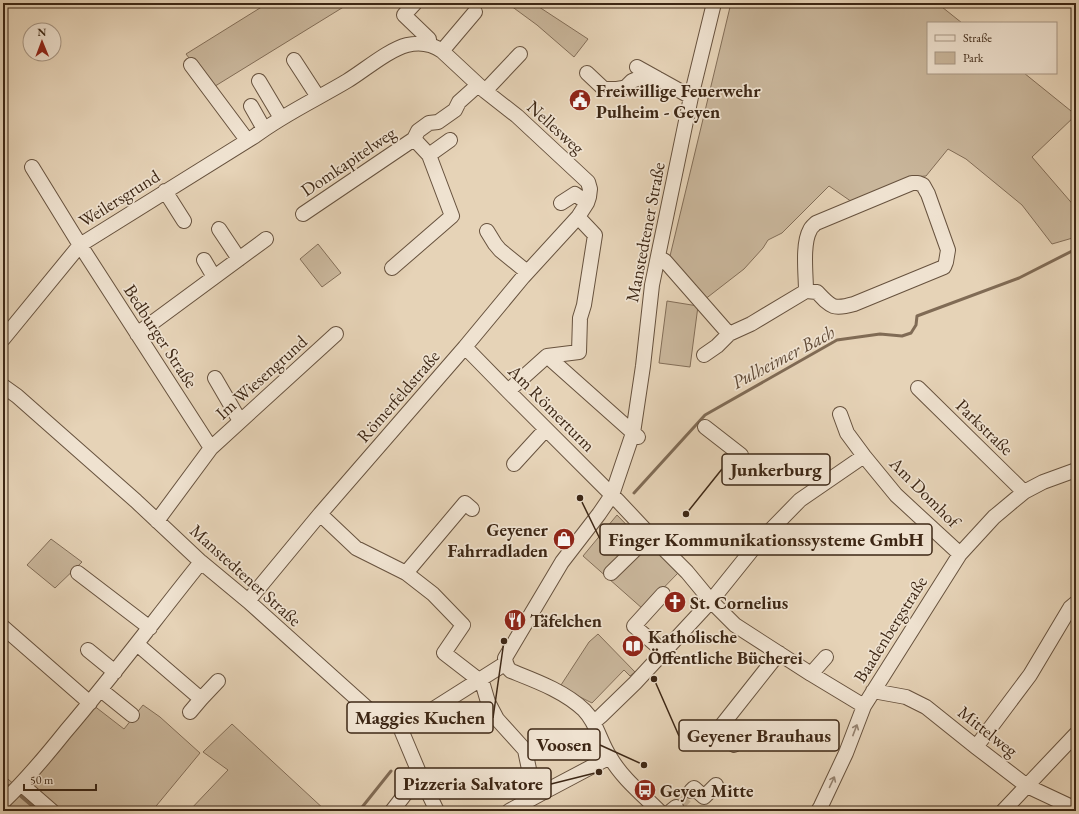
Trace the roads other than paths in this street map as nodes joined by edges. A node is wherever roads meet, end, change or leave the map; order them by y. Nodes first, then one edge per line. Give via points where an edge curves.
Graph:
1 (415, 3) edge
2 (714, 3) edge
3 (475, 12) dead end
4 (436, 48) junction
5 (520, 54) dead end
6 (294, 60) dead end
7 (191, 65) dead end
8 (637, 66) dead end
9 (587, 73) dead end
10 (657, 78) junction
11 (259, 81) dead end
12 (482, 88) junction
13 (318, 97) junction
14 (691, 97) junction
15 (250, 106) dead end
16 (281, 118) junction
17 (438, 122) junction
18 (264, 129) junction
19 (414, 139) junction
20 (247, 140) junction
21 (429, 155) junction
22 (32, 167) dead end
23 (165, 191) junction
24 (588, 200) junction
25 (561, 203) dead end
26 (303, 214) dead end
27 (578, 217) junction
28 (184, 221) dead end
29 (219, 229) dead end
30 (487, 232) dead end
31 (266, 239) dead end
32 (80, 245) junction
33 (658, 257) junction
34 (239, 259) junction
35 (204, 260) dead end
36 (392, 268) dead end
37 (527, 272) junction
38 (214, 278) junction
39 (806, 291) junction
40 (137, 334) junction
41 (336, 334) dead end
42 (729, 334) junction
43 (3, 340) edge
44 (465, 347) junction
45 (704, 355) dead end
46 (547, 356) junction
47 (215, 378) dead end
48 (3, 386) edge
49 (918, 388) dead end
50 (508, 391) junction
51 (840, 414) dead end
52 (240, 421) junction
53 (705, 427) dead end
54 (546, 429) junction
55 (636, 436) junction
56 (211, 448) junction
57 (740, 455) dead end
58 (864, 456) junction
59 (514, 464) dead end
60 (621, 469) junction
61 (1076, 470) edge
62 (592, 474) junction
63 (1024, 492) junction
64 (612, 495) junction
65 (472, 509) dead end
66 (320, 514) junction
67 (157, 521) junction
68 (650, 535) junction
69 (960, 554) junction
70 (201, 562) junction
71 (78, 573) dead end
72 (406, 573) junction
73 (611, 573) dead end
74 (663, 594) dead end
75 (248, 601) junction
76 (711, 601) junction
77 (1076, 603) edge
78 (3, 628) edge
79 (150, 628) junction
80 (137, 644) junction
81 (88, 650) dead end
82 (664, 652) junction
83 (779, 653) junction
84 (826, 656) dead end
85 (506, 663) junction
86 (114, 672) junction
87 (811, 674) junction
88 (479, 680) junction
89 (218, 681) dead end
90 (100, 690) junction
91 (873, 691) junction
92 (199, 697) junction
93 (90, 703) junction
94 (864, 706) junction
95 (190, 712) dead end
96 (132, 715) dead end
97 (594, 722) junction
98 (399, 724) junction
99 (1076, 734) edge
100 (734, 745) dead end
101 (976, 747) junction
102 (610, 757) junction
103 (420, 775) junction
104 (21, 784) junction
105 (716, 785) dead end
106 (1027, 786) junction
107 (691, 791) dead end
108 (542, 793) junction
109 (3, 802) edge
110 (1076, 809) edge
111 (52, 811) edge
112 (392, 811) edge
113 (438, 811) edge
114 (509, 811) edge
115 (659, 811) edge
116 (818, 811) edge
117 (1003, 811) edge

1 - 4 street, Nellesweg via 404,15
2 - 14 street, Manstedtener Straße
3 - 4 street
4 - 12 street, Nellesweg
4 - 13 street, Weilersgrund via 414,44 395,49
5 - 12 street
6 - 13 street
7 - 20 street
8 - 10 street
9 - 10 street via 604,89 623,88 642,77
10 - 14 street
11 - 16 street
12 - 17 street, Domkapitelweg via 459,102 455,110
12 - 24 street, Nellesweg via 588,182
13 - 16 street, Weilersgrund
14 - 33 street, Manstedtener Straße
15 - 18 street
16 - 18 street, Weilersgrund
17 - 19 street, Domkapitelweg via 429,123 418,131
17 - 21 street via 449,139
18 - 20 street, Weilersgrund
19 - 21 street, Domkapitelweg
19 - 26 street, Domkapitelweg
20 - 23 street, Weilersgrund
21 - 36 street, Domkapitelweg via 452,216
22 - 32 street, Bedburger Straße
23 - 28 street
23 - 32 street, Weilersgrund
24 - 25 street via 575,194
24 - 27 street, Römerfeldstraße
27 - 37 street, Römerfeldstraße
27 - 46 street via 595,235 580,318 579,352
29 - 34 street
30 - 37 street via 500,250
31 - 34 street
32 - 40 street, Bedburger Straße
32 - 43 street, Weilersgrund
33 - 42 street via 665,261
33 - 55 street, Manstedtener Straße via 652,285
34 - 38 street
35 - 38 street
37 - 44 street, Römerfeldstraße
38 - 40 street
39 - 39 street via 817,292 826,302 842,308 944,267 948,250 923,185 912,183 816,223 810,229 805,248
39 - 42 street
40 - 56 street, Bedburger Straße
41 - 52 street, Im Wiesengrund
42 - 45 street
44 - 50 street, Am Römerturm
44 - 66 street, Römerfeldstraße
46 - 50 street
46 - 55 street
47 - 52 street
48 - 67 street, Manstedtener Straße via 18,396
49 - 63 street, Parkstraße
50 - 54 street, Am Römerturm
51 - 58 street, Am Domhof via 847,433
52 - 56 street, Im Wiesengrund
53 - 57 street
54 - 59 street
54 - 62 street, Am Römerturm
55 - 60 street, Manstedtener Straße
56 - 67 street
58 - 69 street, Am Domhof via 896,495
58 - 76 street, Am Domhof via 800,500 756,545
60 - 62 street via 599,475
60 - 64 street, Manstedtener Straße
61 - 63 street, Baadenbergstraße
62 - 64 street, Am Römerturm
63 - 69 street, Baadenbergstraße via 994,517
64 - 68 street, Am Römerturm
64 - 85 street, Manstedtener Straße via 562,562 505,658
65 - 72 street via 466,503
66 - 72 street via 356,548
66 - 75 street, Römerfeldstraße
67 - 70 street, Manstedtener Straße
68 - 73 street
68 - 76 street, Am Römerturm via 687,572
69 - 91 street, Baadenbergstraße
70 - 75 street, Manstedtener Straße
70 - 79 street
71 - 79 street
72 - 88 street via 433,594 464,625 444,653
74 - 82 street via 634,626
75 - 98 street, Manstedtener Straße via 379,718
76 - 82 street, Am Domhof
76 - 83 street, Am Römerturm via 735,625
77 - 101 street via 1070,608 1030,675
78 - 93 street
79 - 80 street
80 - 86 street
80 - 92 street
81 - 86 street
82 - 97 street, Am Domhof
83 - 87 street, Am Römerturm
83 - 100 street via 722,725
84 - 87 street
85 - 88 street
85 - 97 street via 511,671 559,691 584,710
86 - 90 street
87 - 94 street, Am Römerturm
88 - 98 street via 416,720
88 - 108 street via 497,719 525,750 530,774
89 - 92 street
90 - 93 street
90 - 96 street
91 - 94 street, Baadenbergstraße
91 - 101 street, Mittelweg via 906,697 926,707
92 - 95 street
93 - 104 street
116 -> 94 street, Baadenbergstraße via 846,753
97 - 102 street
98 - 103 street
99 - 106 street
101 - 106 street, Mittelweg
102 - 108 street
102 - 115 street via 623,775
103 - 112 street
103 - 113 street
104 - 109 street
104 - 111 street
105 - 107 street via 704,797 694,788
106 - 110 street, Mittelweg
106 - 117 street
108 - 114 street

